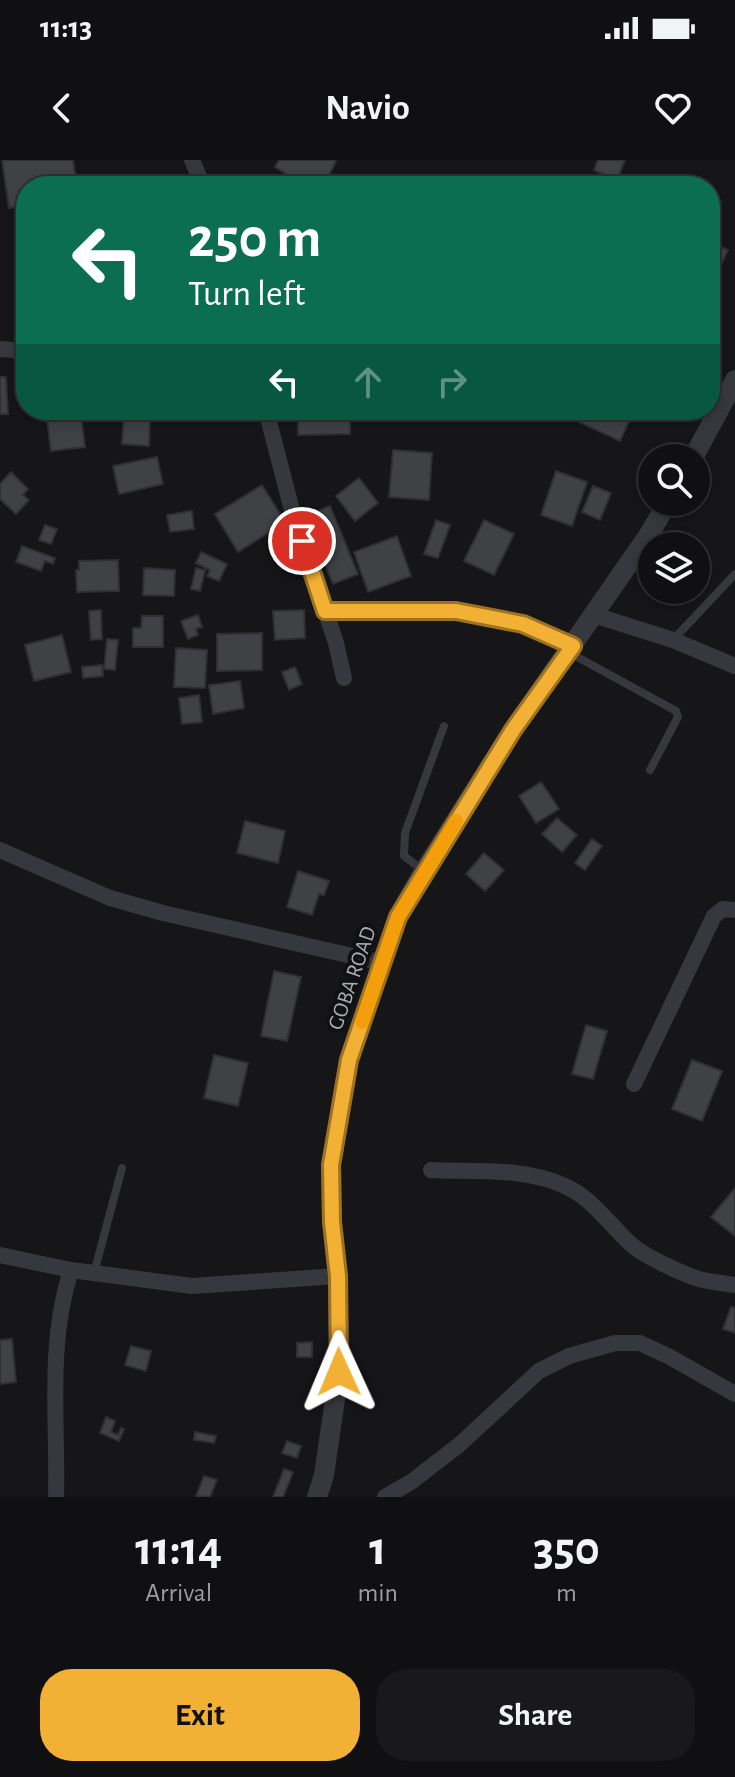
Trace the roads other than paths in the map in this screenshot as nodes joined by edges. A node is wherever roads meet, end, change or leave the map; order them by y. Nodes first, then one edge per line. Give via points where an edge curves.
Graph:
1 (735, 380) edge
2 (720, 408) edge
3 (269, 420) edge
4 (713, 420) edge
5 (701, 444) edge
6 (660, 516) edge
7 (735, 574) edge
8 (325, 611) junction
9 (594, 615) junction
10 (673, 640) junction
11 (570, 649) junction
12 (735, 666) edge
13 (344, 678) dead end
14 (444, 726) dead end
15 (650, 770) dead end
16 (0, 850) edge
17 (424, 871) junction
18 (735, 910) edge
19 (383, 963) junction
20 (634, 1084) dead end
21 (122, 1168) dead end
22 (431, 1170) dead end
23 (0, 1255) edge
24 (71, 1270) junction
25 (94, 1274) junction
26 (338, 1276) junction
27 (735, 1285) edge
28 (735, 1394) edge
29 (56, 1497) edge
30 (317, 1497) edge
31 (385, 1497) edge

1 - 2 street
3 - 8 street
4 - 5 street
6 - 9 street, GOBA ROAD
7 - 10 lane
8 - 11 street via 456,611 523,624
8 - 13 street
9 - 10 street
9 - 11 street, GOBA ROAD
10 - 12 street
11 - 15 lane via 676,711 678,717
11 - 17 street, GOBA ROAD
14 - 17 lane via 405,833 404,856
16 - 19 street via 110,898
17 - 19 street, GOBA ROAD via 398,917
18 - 20 street via 723,909 714,916
19 - 26 street, GOBA ROAD via 349,1060 331,1165
21 - 25 lane
22 - 27 street via 516,1173 561,1184 578,1192 652,1258 698,1279
23 - 24 street
24 - 25 street
24 - 29 street via 54,1368
25 - 26 street via 192,1286
26 - 30 street, GOBA ROAD via 339,1372
28 - 31 street via 640,1343 584,1351 539,1371 459,1445

